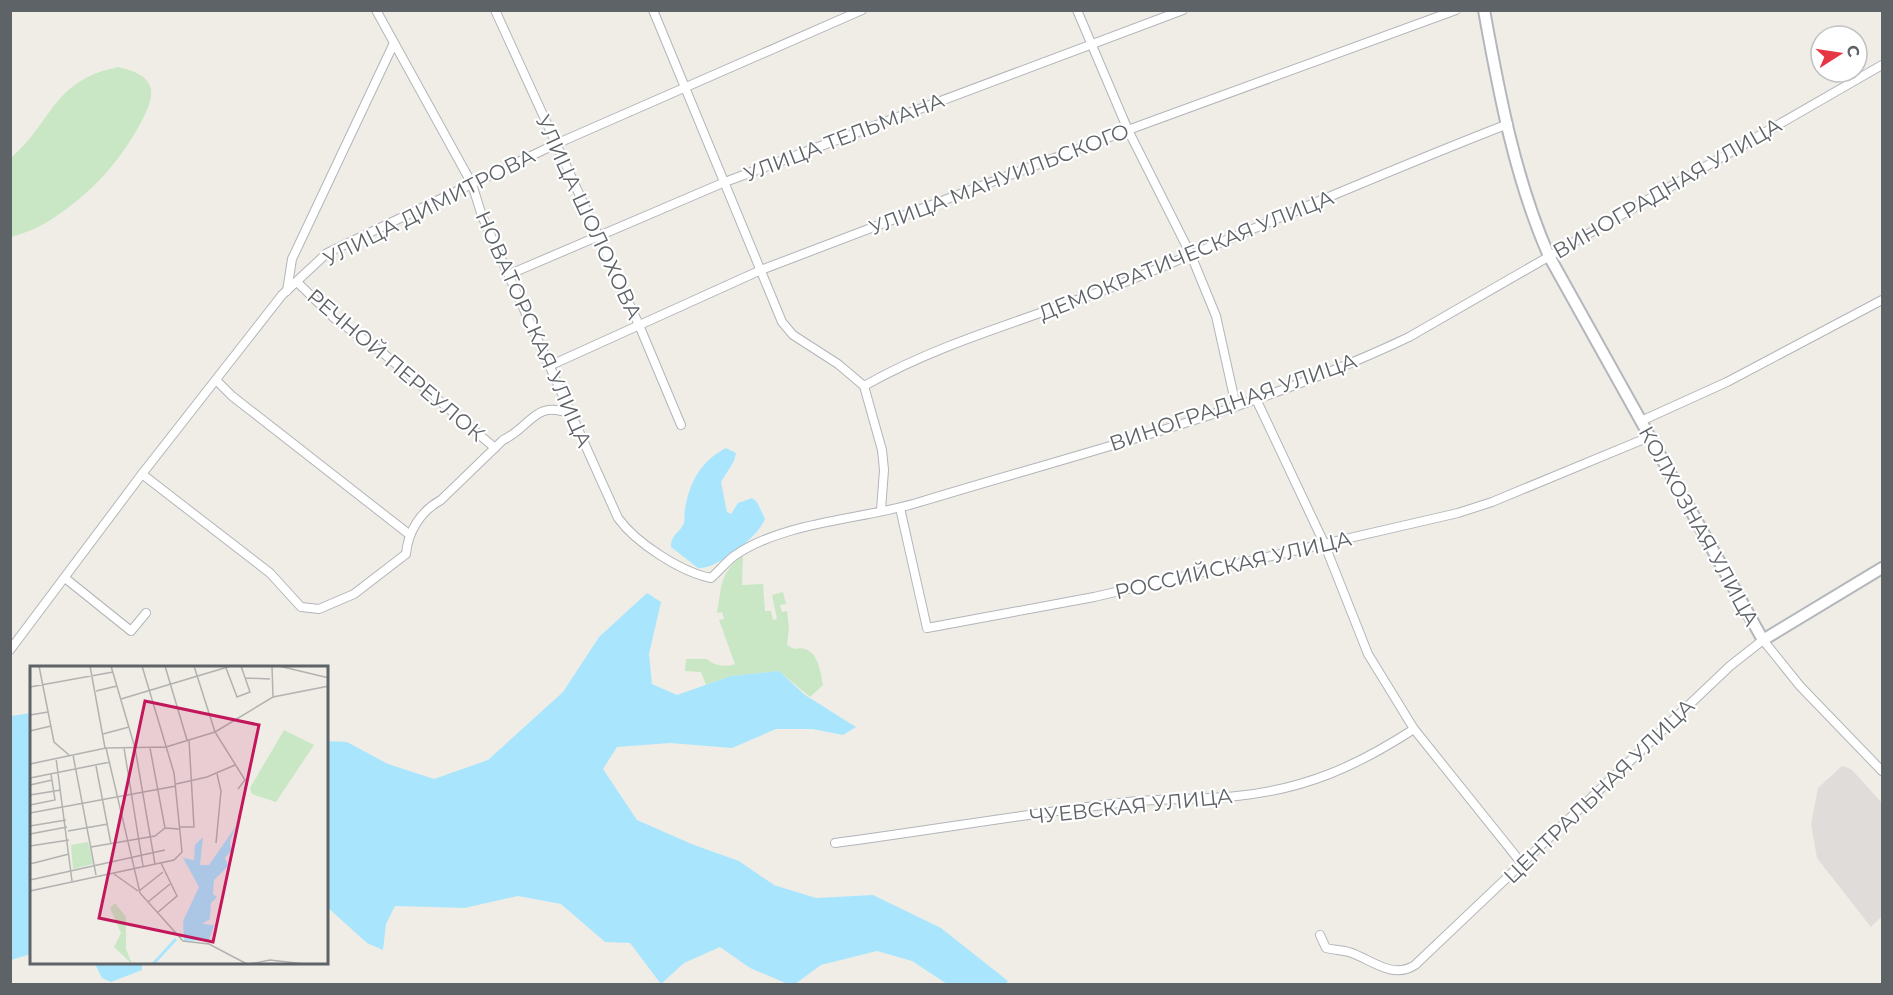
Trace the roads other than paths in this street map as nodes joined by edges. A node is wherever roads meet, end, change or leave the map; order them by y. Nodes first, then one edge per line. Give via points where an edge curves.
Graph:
1 (376, 10) edge
2 (495, 10) edge
3 (652, 10) edge
4 (862, 10) edge
5 (1077, 10) edge
6 (1183, 10) edge
7 (1456, 10) edge
8 (1484, 10) edge
9 (394, 43) junction
10 (1091, 44) junction
11 (1882, 64) edge
12 (686, 89) junction
13 (1508, 124) junction
14 (1128, 130) junction
15 (556, 144) junction
16 (725, 182) junction
17 (472, 184) junction
18 (597, 237) junction
19 (1191, 255) junction
20 (1549, 256) junction
21 (761, 270) junction
22 (510, 274) junction
23 (297, 282) junction
24 (286, 291) junction
25 (1882, 300) edge
26 (639, 326) junction
27 (549, 366) junction
28 (216, 380) junction
29 (864, 386) junction
30 (1256, 399) junction
31 (1236, 406) junction
32 (570, 414) junction
33 (1641, 421) junction
34 (681, 425) dead end
35 (1649, 437) junction
36 (495, 448) junction
37 (142, 474) junction
38 (900, 508) junction
39 (881, 510) junction
40 (410, 535) junction
41 (1324, 543) junction
42 (1882, 568) edge
43 (65, 578) junction
44 (711, 578) joint
45 (146, 613) dead end
46 (1763, 640) junction
47 (10, 650) edge
48 (1414, 729) junction
49 (1882, 771) edge
50 (835, 843) dead end
51 (1523, 865) junction
52 (1320, 935) dead end

1 - 9 street, НОВАТОРСКАЯ УЛИЦА
2 - 15 street, УЛИЦА ШОЛОХОВА
3 - 12 street
4 - 12 street, УЛИЦА ДИМИТРОВА
5 - 10 street
6 - 10 street, УЛИЦА ТЕЛЬМАНА
7 - 14 street, УЛИЦА МАНУИЛЬСКОГО
8 - 13 street, КОЛХОЗНАЯ УЛИЦА
9 - 17 street, НОВАТОРСКАЯ УЛИЦА
9 - 24 street via 292,259
10 - 14 street
10 - 16 street, УЛИЦА ТЕЛЬМАНА
11 - 20 street, ВИНОГРАДНАЯ УЛИЦА
12 - 15 street, УЛИЦА ДИМИТРОВА
12 - 16 street
13 - 19 street, ДЕМОКРАТИЧЕСКАЯ УЛИЦА
13 - 20 street, КОЛХОЗНАЯ УЛИЦА via 1529,207
14 - 19 street
14 - 21 street, УЛИЦА МАНУИЛЬСКОГО
15 - 17 street, УЛИЦА ДИМИТРОВА
15 - 18 street, УЛИЦА ШОЛОХОВА
16 - 18 street, УЛИЦА ТЕЛЬМАНА
16 - 21 street
17 - 22 street, НОВАТОРСКАЯ УЛИЦА via 482,216
17 - 23 street, УЛИЦА ДИМИТРОВА via 327,253
18 - 22 street, УЛИЦА ТЕЛЬМАНА
18 - 26 street, УЛИЦА ШОЛОХОВА
19 - 29 street, ДЕМОКРАТИЧЕСКАЯ УЛИЦА via 957,341
19 - 31 street via 1216,316
20 - 30 street, ВИНОГРАДНАЯ УЛИЦА via 1409,337 1345,367
20 - 33 street, КОЛХОЗНАЯ УЛИЦА
21 - 26 street, УЛИЦА МАНУИЛЬСКОГО
21 - 29 street via 782,322 793,335
22 - 27 street, НОВАТОРСКАЯ УЛИЦА
23 - 24 street, УЛИЦА ДИМИТРОВА
23 - 36 street, РЕЧНОЙ ПЕРЕУЛОК via 334,318 383,353
24 - 28 street, УЛИЦА ДИМИТРОВА
25 - 33 street via 1727,382
26 - 27 street, УЛИЦА МАНУИЛЬСКОГО
26 - 34 street, УЛИЦА ШОЛОХОВА
27 - 32 street, НОВАТОРСКАЯ УЛИЦА
28 - 37 street, УЛИЦА ДИМИТРОВА
28 - 40 street
29 - 39 street via 882,450
30 - 31 street, ВИНОГРАДНАЯ УЛИЦА
30 - 41 street
31 - 38 street, ВИНОГРАДНАЯ УЛИЦА
32 - 36 street via 556,408 534,414
32 - 44 street, НОВАТОРСКАЯ УЛИЦА via 618,518 630,534 701,576
33 - 35 street, КОЛХОЗНАЯ УЛИЦА
35 - 41 street, РОССИЙСКАЯ УЛИЦА via 1492,502
35 - 46 street, КОЛХОЗНАЯ УЛИЦА
36 - 40 street via 429,507
37 - 40 street via 270,573 301,607 319,609 354,594 406,554
37 - 43 street, УЛИЦА ДИМИТРОВА
38 - 39 street, ВИНОГРАДНАЯ УЛИЦА
38 - 41 street, РОССИЙСКАЯ УЛИЦА via 927,628 1094,597
39 - 44 street, ВИНОГРАДНАЯ УЛИЦА via 773,536 733,556
41 - 48 street via 1368,654
42 - 46 street, ЦЕНТРАЛЬНАЯ УЛИЦА
43 - 45 street via 131,631
43 - 47 street, УЛИЦА ДИМИТРОВА
46 - 49 street, КОЛХОЗНАЯ УЛИЦА via 1800,686
46 - 51 street, ЦЕНТРАЛЬНАЯ УЛИЦА via 1730,666
48 - 50 street, ЧУЕВСКАЯ УЛИЦА via 1370,758 1319,780 1280,789 1238,796 1130,802
48 - 51 street
51 - 52 street, ЦЕНТРАЛЬНАЯ УЛИЦА via 1409,969 1374,965 1349,952 1326,948

